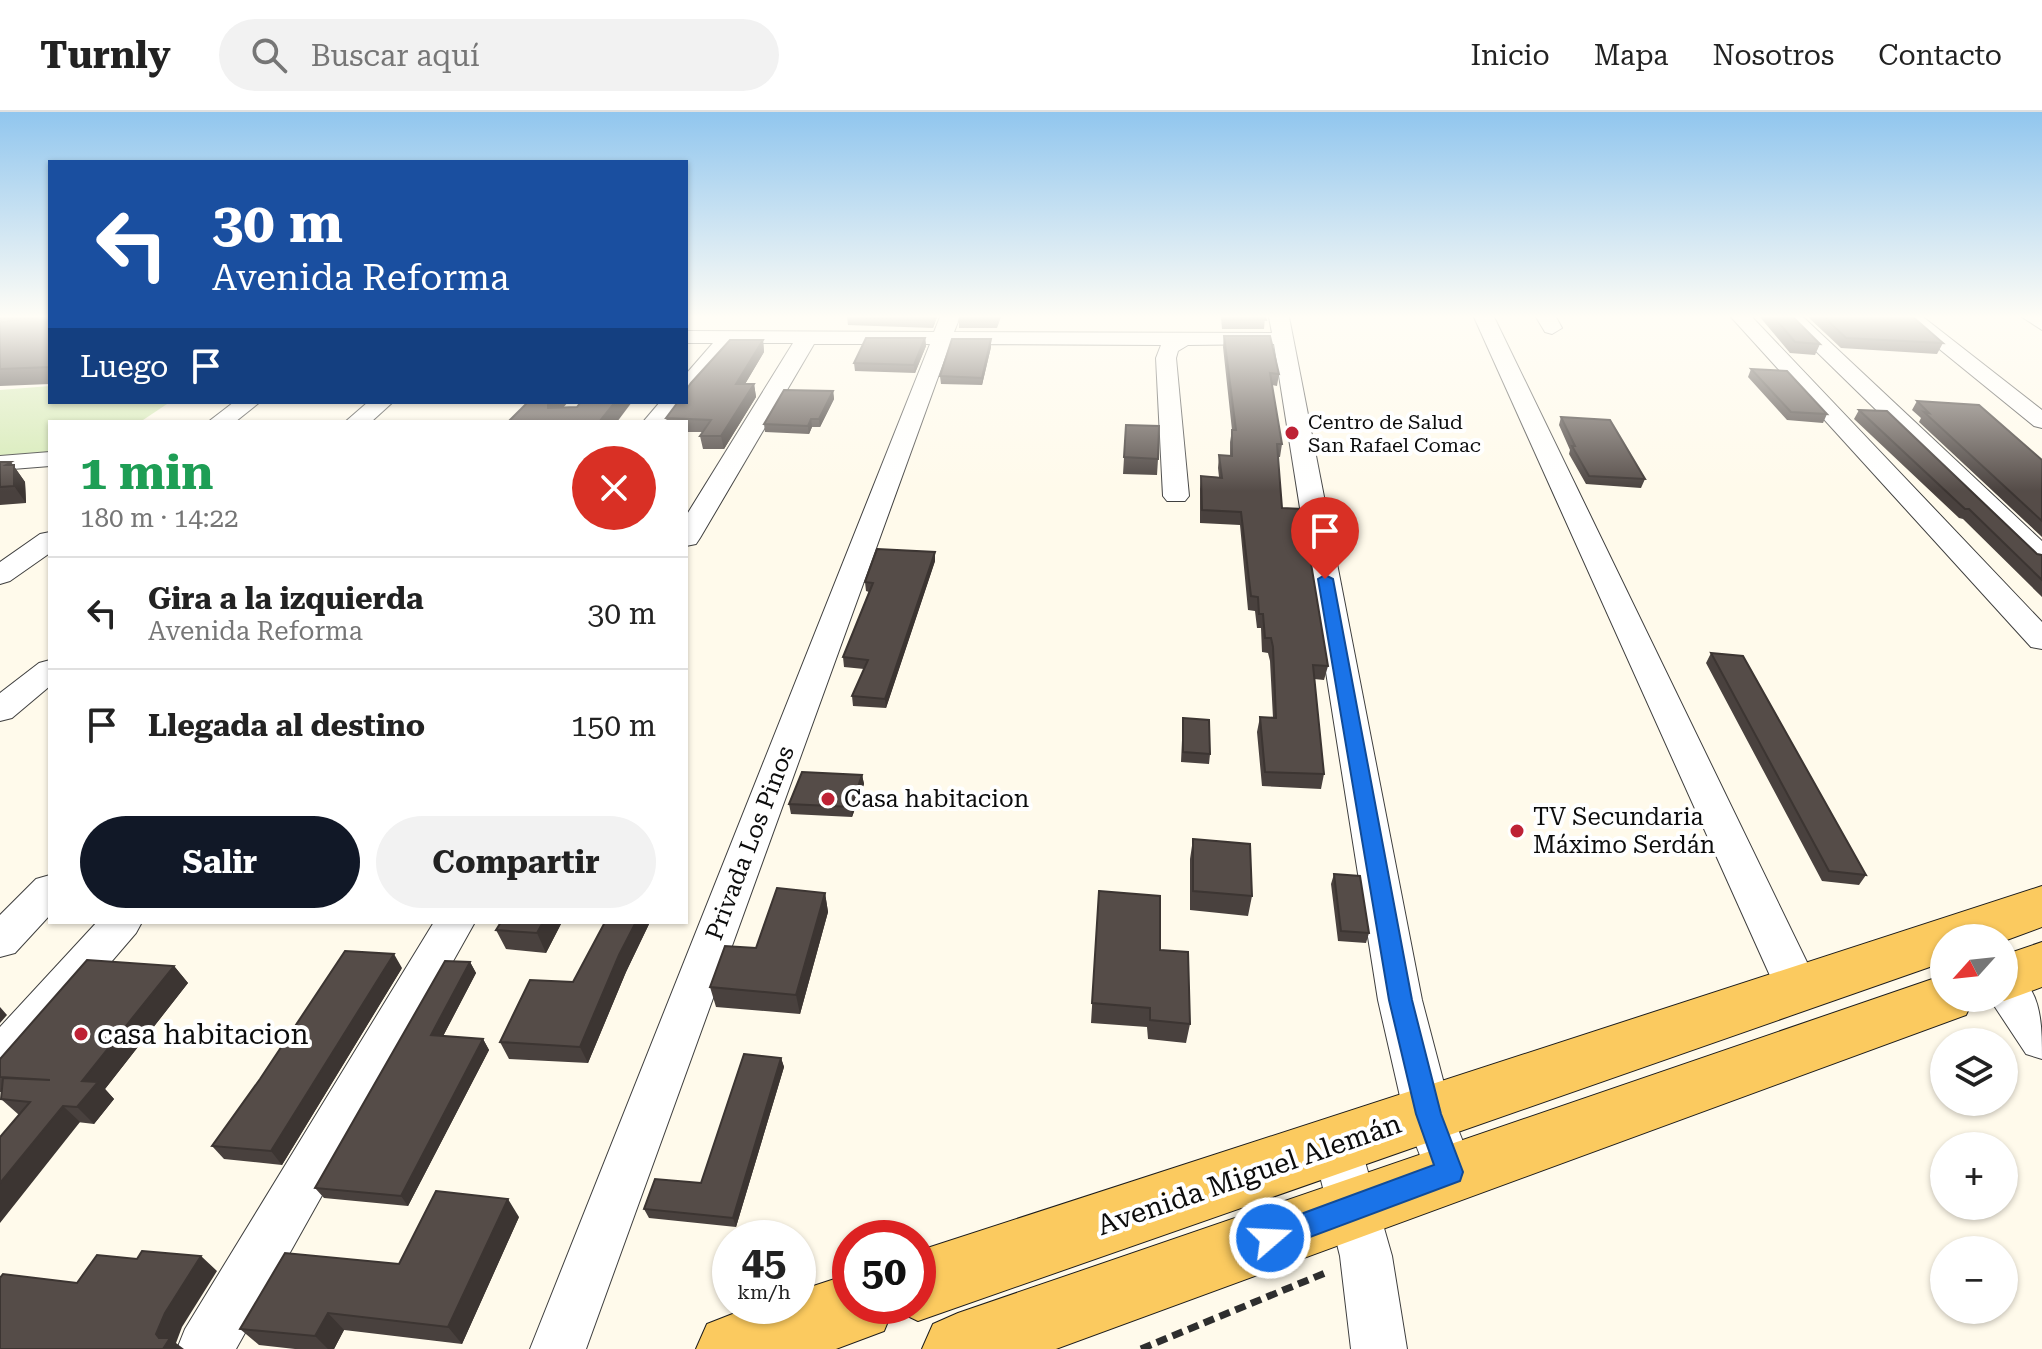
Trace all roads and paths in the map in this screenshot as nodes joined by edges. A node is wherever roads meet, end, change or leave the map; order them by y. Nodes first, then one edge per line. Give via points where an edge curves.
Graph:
1 (784, 375) edge
2 (928, 375) edge
3 (1167, 375) edge
4 (1289, 375) edge
5 (1511, 375) edge
6 (1795, 375) edge
7 (1852, 375) edge
8 (1983, 375) edge
9 (246, 404) edge
10 (380, 404) edge
11 (670, 404) edge
12 (223, 420) edge
13 (360, 420) edge
14 (657, 420) edge
15 (2042, 421) edge
16 (48, 459) edge
17 (0, 463) edge
18 (1176, 496) dead end
19 (688, 535) edge
20 (48, 541) edge
21 (2042, 556) edge
22 (0, 575) edge
23 (2042, 640) edge
24 (48, 672) edge
25 (0, 710) edge
26 (48, 892) edge
27 (2042, 906) edge
28 (120, 924) edge
29 (454, 924) edge
30 (1993, 924) edge
31 (0, 941) edge
32 (1930, 946) edge
33 (2042, 964) edge
34 (2018, 973) edge
35 (1798, 989) junction
36 (1930, 1004) edge
37 (2018, 1005) edge
38 (2042, 1040) edge
39 (0, 1059) edge
40 (1428, 1114) junction
41 (1336, 1144) junction
42 (1450, 1172) junction
43 (1356, 1208) junction
44 (936, 1280) edge
45 (832, 1315) edge
46 (205, 1349) edge
47 (558, 1349) edge
48 (732, 1349) edge
49 (958, 1349) edge
50 (1379, 1349) edge

1 - 19 street
2 - 47 street, Privada Los Pinos
3 - 18 street
4 - 40 street via 1400,1000
5 - 35 street
6 - 23 street
7 - 21 street
8 - 15 street
9 - 12 street
10 - 13 street
11 - 14 street
16 - 17 street
20 - 22 street
24 - 25 street
26 - 31 street
27 - 30 main road, Avenida Miguel Alemán
28 - 39 street
29 - 46 street
32 - 35 main road, Avenida Miguel Alemán
33 - 34 main road
35 - 40 main road, Avenida Miguel Alemán
36 - 42 main road
37 - 38 street
40 - 41 main road, Avenida Miguel Alemán
40 - 42 street
41 - 43 street
41 - 44 main road, Avenida Miguel Alemán
42 - 43 main road
43 - 49 main road
43 - 50 street
45 - 48 main road

